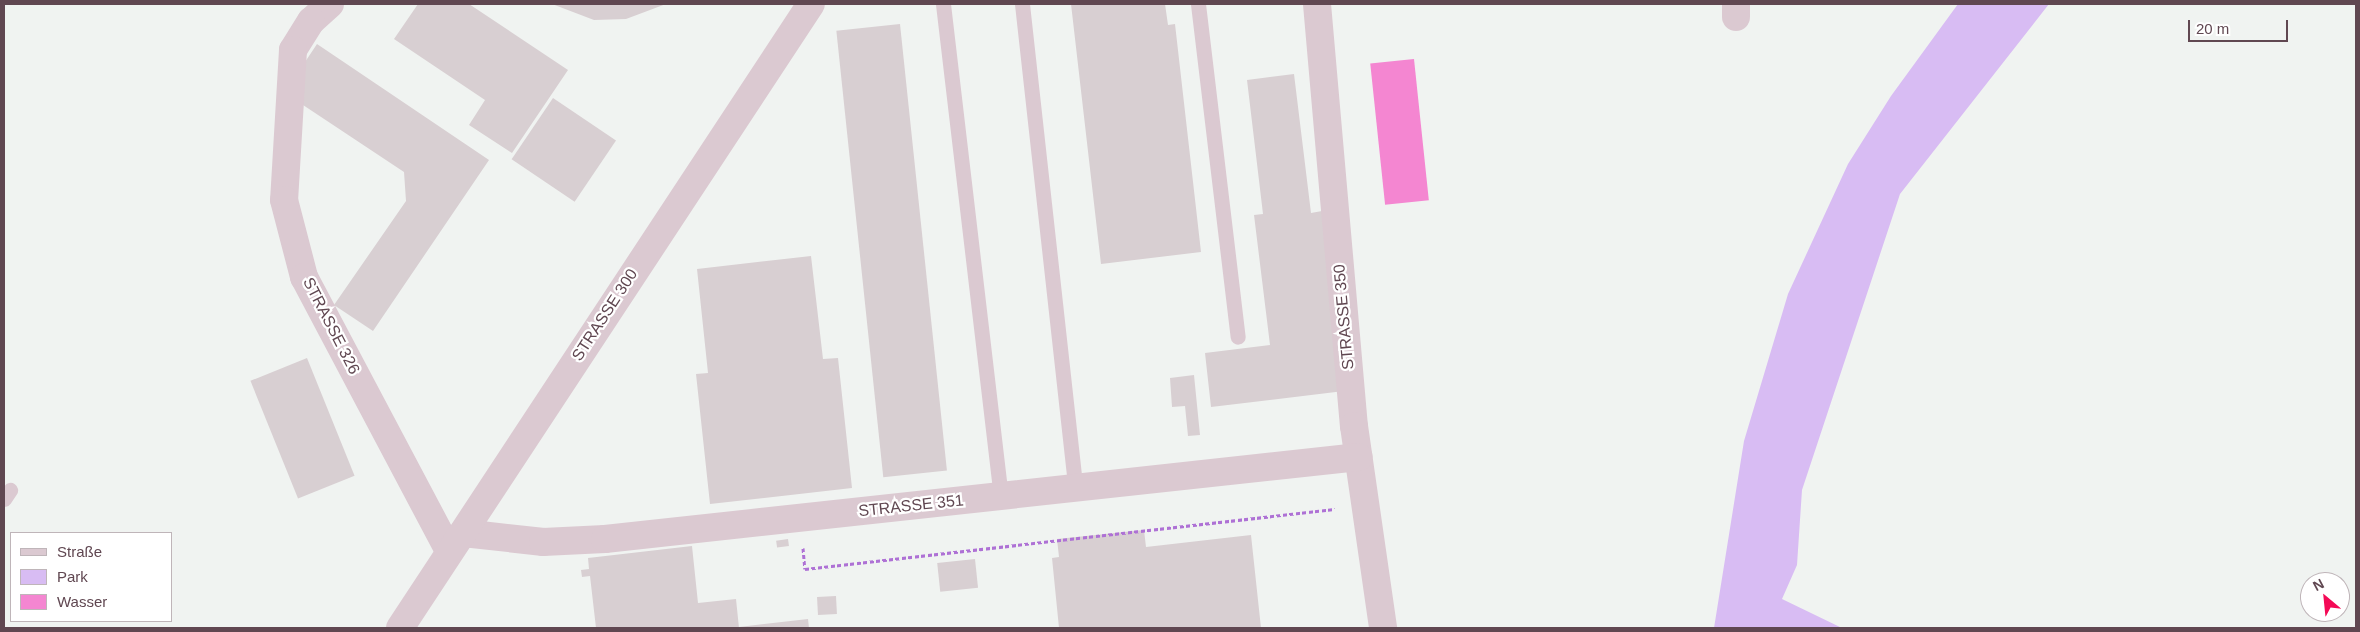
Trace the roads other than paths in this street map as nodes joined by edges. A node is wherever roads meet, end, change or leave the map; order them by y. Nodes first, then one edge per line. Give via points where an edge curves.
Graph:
1 (330, 4) edge
2 (812, 4) edge
3 (943, 4) edge
4 (1022, 4) edge
5 (1198, 4) edge
6 (1317, 4) edge
7 (1238, 337) dead end
8 (1359, 457) junction
9 (1075, 486) junction
10 (1001, 496) junction
11 (456, 542) junction
12 (400, 628) edge
13 (1383, 628) edge

1 - 11 street, STRASSE 326 via 310,21 293,50 284,200 304,277
2 - 11 street, STRASSE 300
3 - 10 lane
4 - 9 lane
5 - 7 lane
6 - 8 street, STRASSE 350
8 - 9 street, STRASSE 351
8 - 13 street, STRASSE 350
9 - 10 street, STRASSE 351
10 - 11 street, STRASSE 351 via 605,539
11 - 12 street, STRASSE 300

